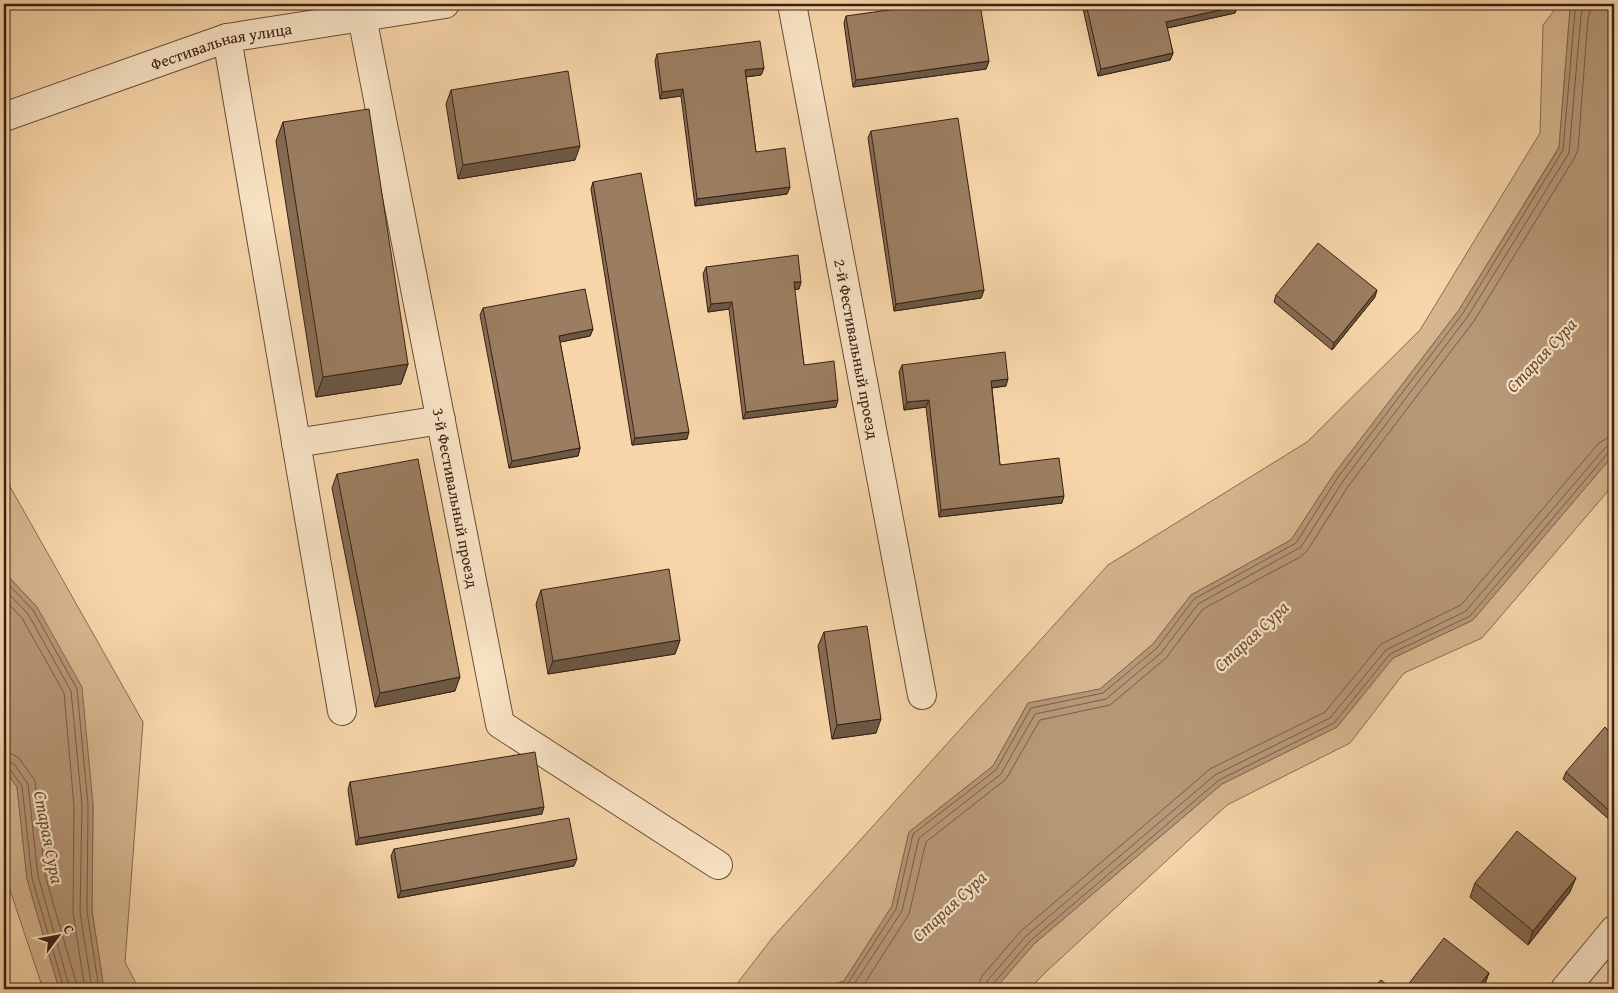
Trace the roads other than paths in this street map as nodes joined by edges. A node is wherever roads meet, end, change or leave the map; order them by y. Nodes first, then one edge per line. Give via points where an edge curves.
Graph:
1 (445, 4) edge
2 (792, 4) edge
3 (362, 17) junction
4 (226, 38) junction
5 (4, 116) edge
6 (441, 420) junction
7 (296, 443) junction
8 (922, 695) dead end
9 (342, 711) dead end
10 (718, 866) dead end
11 (1614, 930) edge
12 (1565, 989) edge

1 - 3 street, Фестивальная улица
2 - 8 street, 2-й Фестивальный проезд
3 - 4 street, Фестивальная улица
3 - 6 street, 3-й Фестивальный проезд
4 - 5 street, Фестивальная улица
4 - 7 street
6 - 7 street
6 - 10 street, 3-й Фестивальный проезд via 500,724
7 - 9 street
11 - 12 street

